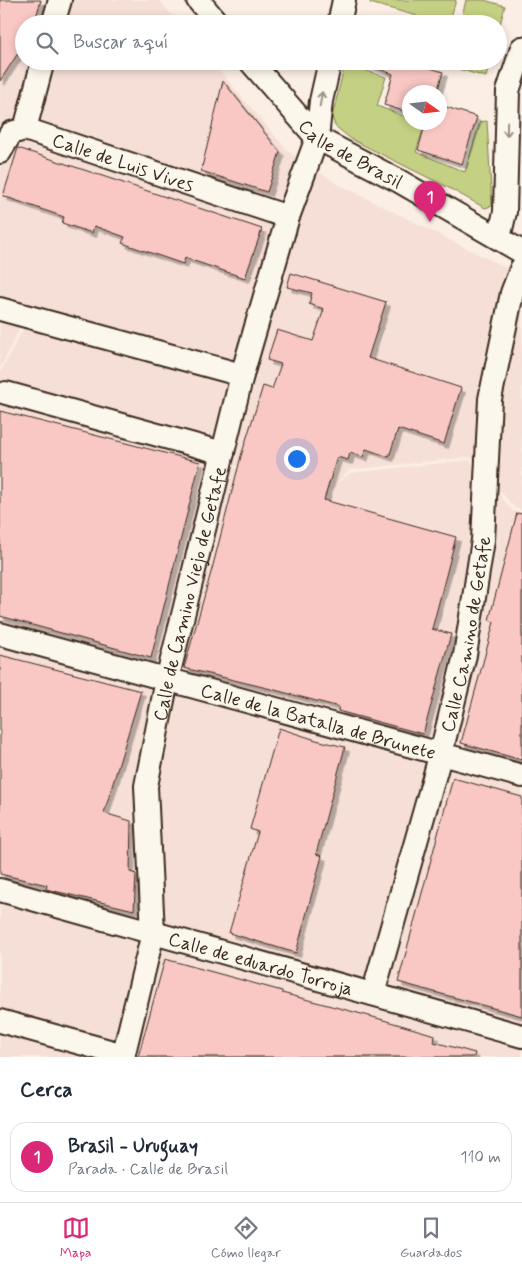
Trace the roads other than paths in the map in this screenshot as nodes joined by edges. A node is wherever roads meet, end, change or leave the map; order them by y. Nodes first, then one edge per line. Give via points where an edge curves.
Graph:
1 (60, 0) edge
2 (198, 0) edge
3 (344, 0) edge
4 (56, 15) edge
5 (210, 15) edge
6 (341, 15) edge
7 (522, 48) edge
8 (41, 70) edge
9 (258, 70) edge
10 (328, 70) edge
11 (25, 129) junction
12 (317, 138) junction
13 (0, 152) edge
14 (288, 216) junction
15 (499, 238) junction
16 (522, 252) edge
17 (522, 267) edge
18 (0, 309) edge
19 (242, 375) junction
20 (6, 393) dead end
21 (223, 453) junction
22 (0, 634) edge
23 (167, 680) junction
24 (441, 754) junction
25 (522, 776) edge
26 (0, 890) edge
27 (152, 932) junction
28 (373, 994) junction
29 (0, 1021) edge
30 (522, 1036) edge
31 (124, 1056) edge

1 - 4 street
2 - 5 street
3 - 6 street
7 -> 15 street via 508,91 505,212
8 - 11 street
9 - 12 street, Calle de Brasil
12 -> 10 street, Calle de Camino Viejo de Getafe via 320,101
11 - 13 street via 11,133
11 - 14 street, Calle de Luis Vives
12 - 14 street, Calle de Camino Viejo de Getafe
12 - 15 street, Calle de Brasil
14 - 19 street, Calle de Camino Viejo de Getafe
15 - 16 street, Calle de Brasil
17 - 24 street, Calle Camino de Getafe via 512,293 490,400 483,540 465,655
18 - 19 street
19 - 21 street, Calle de Camino Viejo de Getafe
20 - 21 street
21 - 23 street, Calle de Camino Viejo de Getafe
22 - 23 street, Calle de la Batalla de Brunete
23 - 24 street, Calle de la Batalla de Brunete
23 - 27 street, Calle de Camino Viejo de Getafe via 146,786
24 - 25 street, Calle de la Batalla de Brunete
24 - 28 street, Calle Camino de Getafe
26 - 27 street, Calle de eduardo Torroja
27 - 28 street, Calle de eduardo Torroja
27 - 31 street, Calle de Camino Viejo de Getafe
28 - 30 street, Calle de eduardo Torroja
29 - 31 street

